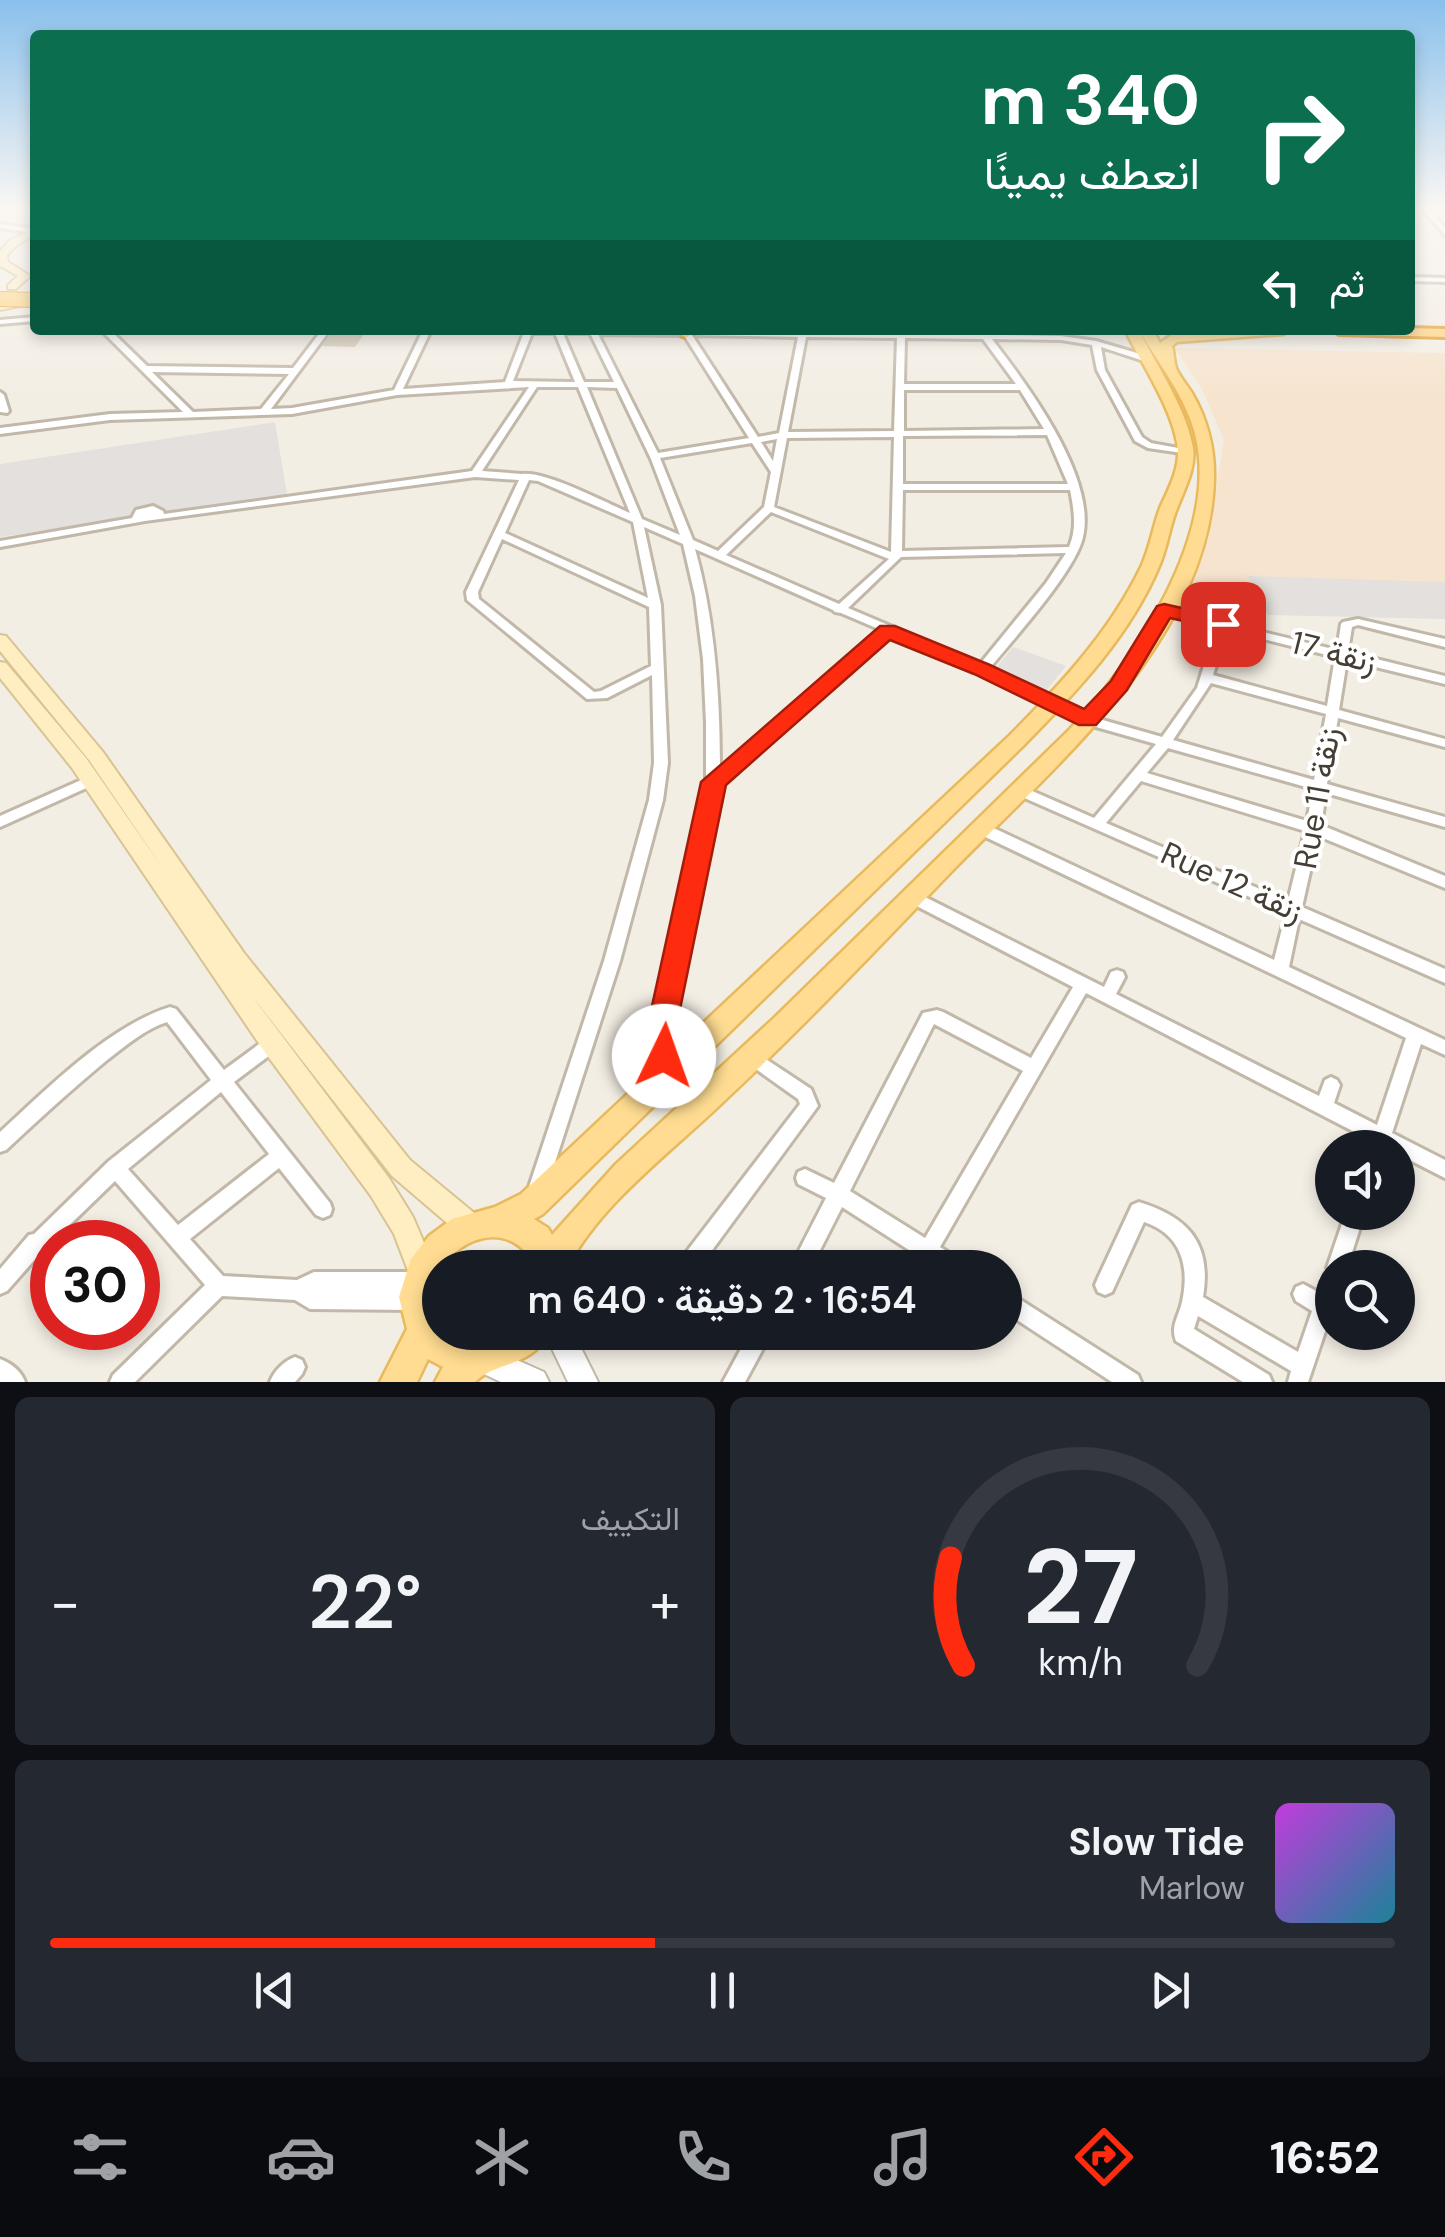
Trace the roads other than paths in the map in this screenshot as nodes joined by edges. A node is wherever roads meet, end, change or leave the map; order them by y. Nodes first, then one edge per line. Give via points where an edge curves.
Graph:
1 (17, 271) edge
2 (1415, 279) edge
3 (1445, 280) edge
4 (16, 297) edge
5 (30, 319) edge
6 (1415, 320) edge
7 (1445, 321) edge
8 (0, 322) edge
9 (1415, 328) edge
10 (1415, 331) edge
11 (1445, 331) edge
12 (112, 335) edge
13 (322, 335) edge
14 (425, 335) edge
15 (527, 335) edge
16 (560, 335) edge
17 (594, 335) edge
18 (695, 335) edge
19 (802, 335) joint
20 (1134, 335) edge
21 (1149, 335) edge
22 (1215, 335) edge
23 (901, 338) junction
24 (987, 339) junction
25 (1096, 343) junction
26 (1144, 358) junction
27 (144, 368) junction
28 (1168, 368) junction
29 (295, 371) junction
30 (508, 384) junction
31 (535, 384) junction
32 (582, 384) junction
33 (619, 385) junction
34 (1024, 386) junction
35 (902, 387) junction
36 (397, 392) junction
37 (0, 395) edge
38 (4, 411) dead end
39 (264, 412) junction
40 (188, 413) junction
41 (0, 432) edge
42 (1051, 432) junction
43 (785, 434) junction
44 (899, 434) junction
45 (756, 440) junction
46 (1186, 452) junction
47 (655, 456) junction
48 (775, 472) junction
49 (475, 474) junction
50 (526, 476) junction
51 (898, 486) junction
52 (1072, 487) junction
53 (770, 508) junction
54 (636, 518) junction
55 (499, 534) junction
56 (688, 541) junction
57 (0, 544) edge
58 (1073, 550) junction
59 (720, 555) junction
60 (896, 556) junction
61 (655, 604) junction
62 (839, 610) junction
63 (1164, 611) junction
64 (1223, 624) junction
65 (887, 631) junction
66 (0, 640) edge
67 (1445, 643) edge
68 (1343, 654) junction
69 (0, 667) edge
70 (658, 667) junction
71 (982, 670) junction
72 (1208, 678) junction
73 (1445, 680) edge
74 (1054, 703) junction
75 (1333, 712) junction
76 (1088, 720) junction
77 (1166, 741) junction
78 (1445, 743) edge
79 (1138, 775) junction
80 (88, 782) junction
81 (714, 782) junction
82 (1320, 784) junction
83 (1018, 790) junction
84 (0, 822) edge
85 (1445, 822) edge
86 (1096, 824) junction
87 (980, 828) junction
88 (1314, 828) junction
89 (1445, 882) edge
90 (912, 897) junction
91 (1296, 910) junction
92 (1280, 970) junction
93 (1118, 976) dead end
94 (1445, 976) edge
95 (1083, 984) junction
96 (1107, 996) junction
97 (1416, 1034) junction
98 (272, 1044) junction
99 (1445, 1048) edge
100 (752, 1057) junction
101 (1034, 1068) junction
102 (674, 1069) junction
103 (222, 1081) junction
104 (1331, 1085) dead end
105 (1324, 1107) junction
106 (1361, 1130) edge
107 (1384, 1130) edge
108 (0, 1144) edge
109 (280, 1156) junction
110 (1415, 1157) edge
111 (114, 1166) junction
112 (1445, 1169) edge
113 (804, 1178) dead end
114 (840, 1196) junction
115 (532, 1204) junction
116 (323, 1208) dead end
117 (59, 1220) edge
118 (485, 1224) junction
119 (176, 1238) junction
120 (30, 1249) edge
121 (542, 1250) edge
122 (562, 1250) edge
123 (700, 1250) edge
124 (810, 1250) edge
125 (928, 1250) joint
126 (0, 1284) edge
127 (1105, 1285) dead end
128 (218, 1286) junction
129 (1303, 1294) dead end
130 (420, 1296) junction
131 (1315, 1301) edge
132 (1193, 1302) junction
133 (1022, 1313) edge
134 (1315, 1333) edge
135 (511, 1350) edge
136 (567, 1350) edge
137 (752, 1350) edge
138 (470, 1367) edge
139 (0, 1369) edge
140 (1301, 1374) edge
141 (1106, 1375) edge
142 (13, 1382) edge
143 (120, 1382) edge
144 (396, 1382) edge
145 (534, 1382) edge
146 (583, 1382) edge
147 (733, 1382) edge
148 (1131, 1382) edge
149 (1262, 1382) edge

1 - 4 main road via 25,276
2 - 3 street
5 - 8 street
6 - 7 highway
9 - 11 highway
10 - 11 highway
12 - 27 street
13 - 29 street
14 - 36 street
15 - 30 street
16 - 32 street
17 - 33 street
18 - 45 street
19 - 23 street
19 - 43 street
20 - 26 main road
21 - 28 main road
22 - 28 main road via 1174,338 1166,345
23 - 24 street
23 - 35 street
24 - 25 street
24 - 34 street
25 - 26 street
25 - 46 street via 1100,370 1138,439
26 - 46 main road via 1179,424
27 - 29 street
27 - 40 street
28 - 63 main road via 1200,427 1206,484 1186,562
29 - 39 street
30 - 31 street
30 - 36 street
31 - 32 street
31 - 49 street
32 - 33 street
32 - 54 street
33 - 47 street
34 - 35 street
34 - 42 street
35 - 44 street
36 - 39 street
37 - 38 street
39 - 40 street
40 - 41 street
42 - 44 street
42 - 52 street
43 - 44 street
43 - 45 street
43 - 48 street
44 - 51 street
45 - 47 street
45 - 48 street
46 - 74 main road via 1151,566 1112,634
47 - 56 street
48 - 53 street
49 - 50 street
49 - 57 street via 154,518 158,511 147,509 137,514 140,520
50 - 54 street
50 - 55 street
51 - 52 street
51 - 60 street
52 - 58 street via 1080,528
53 - 59 street
53 - 60 street
54 - 56 street
54 - 61 street
55 - 61 street
55 - 70 street via 472,592 476,602 592,696
56 - 59 street
56 - 81 street via 704,630
58 - 60 street
58 - 71 street
59 - 62 street
60 - 62 street
61 - 70 street
62 - 65 street
63 - 64 street, زنقة 17
63 - 76 main road via 1119,685
64 - 68 street, زنقة 17
64 - 72 street
65 - 71 street
65 - 81 street
66 - 118 main road via 96,756 236,959 401,1168
67 - 68 street, Rue 11 زنقة via 1358,622 1347,624
68 - 73 street, زنقة 17
68 - 75 street, Rue 11 زنقة
69 - 80 main road
70 - 115 street via 656,800 602,994
71 - 74 street
72 - 75 street
72 - 77 street
74 - 76 street
74 - 102 main road
75 - 78 street
75 - 82 street, Rue 11 زنقة
76 - 77 street
76 - 83 main road
77 - 79 street
77 - 82 street
79 - 86 street
79 - 88 street
80 - 84 street
80 - 98 main road
81 - 102 street via 660,1038
82 - 85 street
82 - 88 street, Rue 11 زنقة
83 - 86 street, Rue 12 زنقة
83 - 87 main road
86 - 91 street, Rue 12 زنقة
87 - 90 main road
87 - 92 street
88 - 89 street
88 - 91 street, Rue 11 زنقة
90 - 95 street
90 - 100 main road
91 - 92 street, Rue 11 زنقة
91 - 94 street, Rue 12 زنقة
92 - 97 street
93 - 96 street
95 - 96 street
95 - 101 street
96 - 105 street
97 - 99 street
97 - 107 street
98 - 103 street
98 - 130 main road via 392,1205
100 - 122 main road via 588,1212
100 - 123 street via 805,1094 809,1106
101 - 114 street via 929,1018
101 - 125 street
102 - 115 main road
103 - 108 street via 170,1014 159,1015
103 - 109 street
103 - 111 street
104 - 105 street
105 - 106 street
109 - 116 street
109 - 119 street
110 - 112 street
111 - 117 street
111 - 119 street
113 - 114 street
114 - 124 street
114 - 125 street
115 - 118 main road
118 - 121 main road via 532,1234
118 - 130 main road via 450,1236 434,1252
119 - 128 street
120 - 126 street
127 - 132 street via 1136,1213 1144,1212 1189,1240
128 - 130 street via 298,1290 310,1299
128 - 143 street
129 - 131 street
130 - 138 main road via 448,1354
130 - 144 main road via 408,1367
132 - 140 street
132 - 149 street via 1183,1334
133 - 141 street
134 - 140 street
135 - 138 main road
136 - 146 street
137 - 147 street
138 - 145 street via 511,1368
139 - 142 street
141 - 148 street

